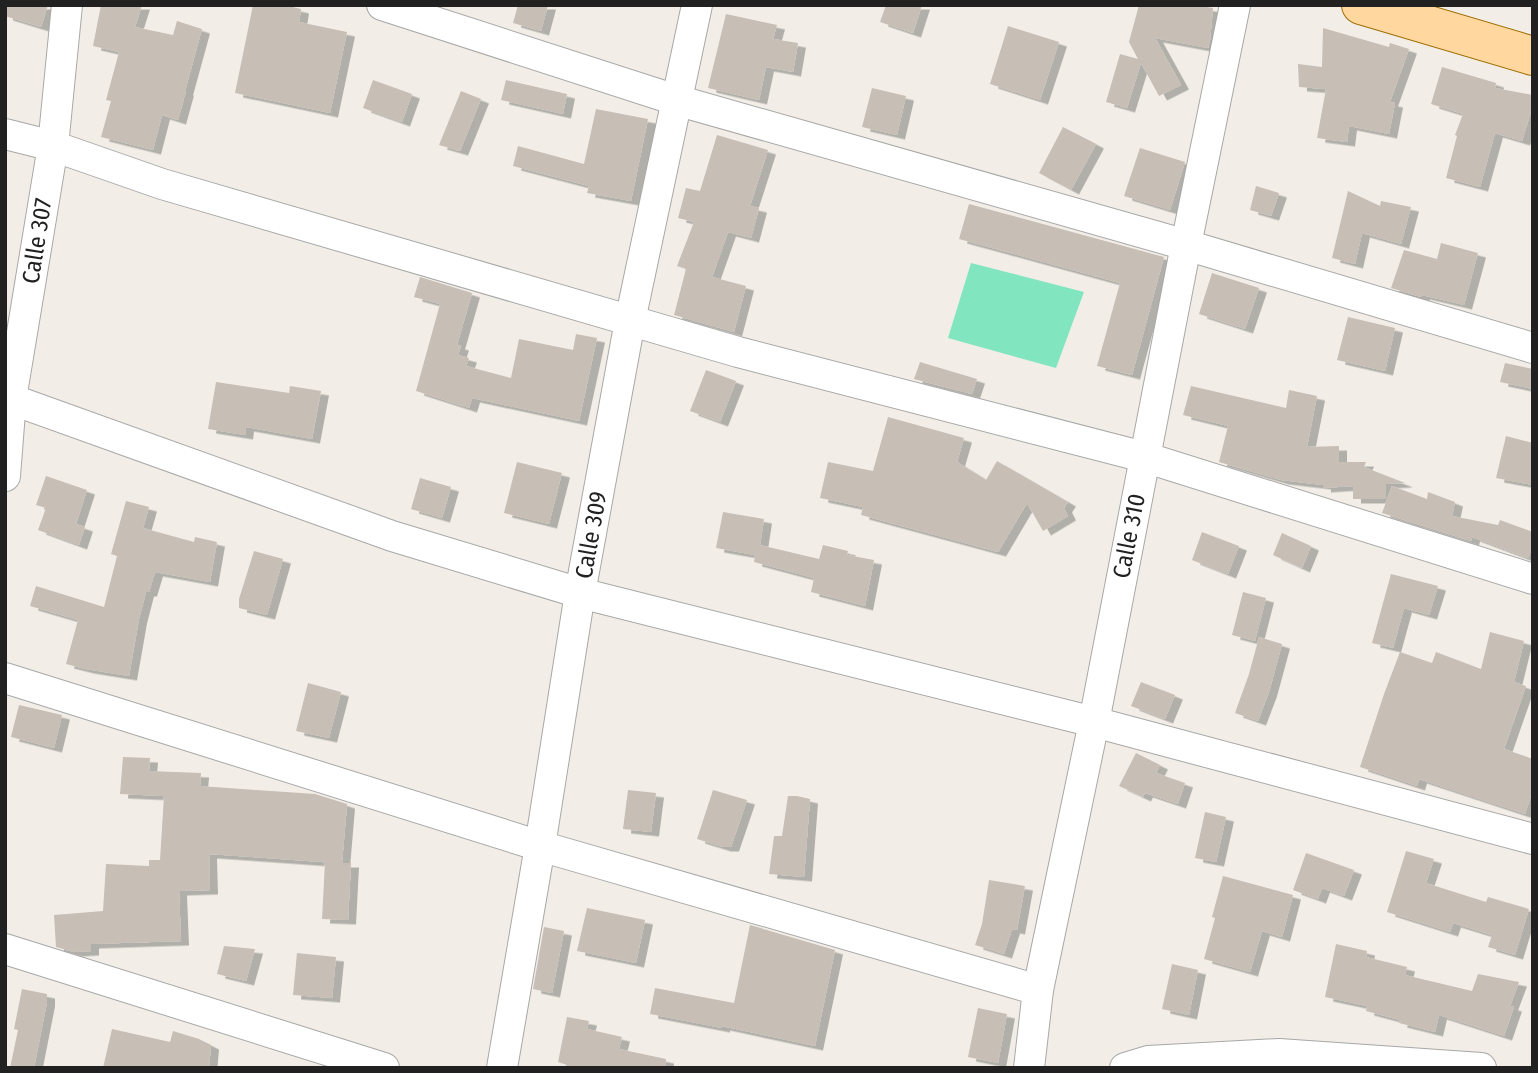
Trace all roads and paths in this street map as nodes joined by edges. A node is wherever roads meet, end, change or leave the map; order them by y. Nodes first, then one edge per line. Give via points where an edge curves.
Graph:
1 (67, 5) edge
2 (382, 5) edge
3 (697, 5) edge
4 (1234, 5) edge
5 (1361, 5) edge
6 (1533, 56) edge
7 (676, 100) junction
8 (5, 134) edge
9 (53, 146) junction
10 (1186, 245) junction
11 (630, 321) junction
12 (1533, 348) edge
13 (8, 398) edge
14 (1144, 457) junction
15 (5, 476) edge
16 (1533, 579) edge
17 (580, 593) junction
18 (5, 678) edge
19 (1094, 722) junction
20 (1533, 839) edge
21 (540, 846) junction
22 (5, 948) edge
23 (1038, 990) junction
24 (384, 1068) edge
25 (502, 1068) edge
26 (1029, 1068) edge
27 (1125, 1068) edge
28 (1481, 1068) edge

1 - 9 street, Calle 307
2 - 7 street
3 - 7 street, Calle 309
4 - 10 street, Calle 310
5 - 6 main road
7 - 10 street
7 - 11 street, Calle 309
8 - 9 street
9 - 11 street via 162,184
9 - 13 street, Calle 307
10 - 12 street
10 - 14 street, Calle 310
11 - 14 street
11 - 17 street, Calle 309
13 - 15 street, Calle 307
13 - 17 street via 392,536
14 - 16 street
14 - 19 street, Calle 310
17 - 19 street
17 - 21 street, Calle 309
18 - 21 street
19 - 20 street
19 - 23 street, Calle 310
21 - 23 street
21 - 25 street, Calle 309
22 - 24 street
23 - 26 street, Calle 310
27 - 28 street via 1148,1061 1279,1054

